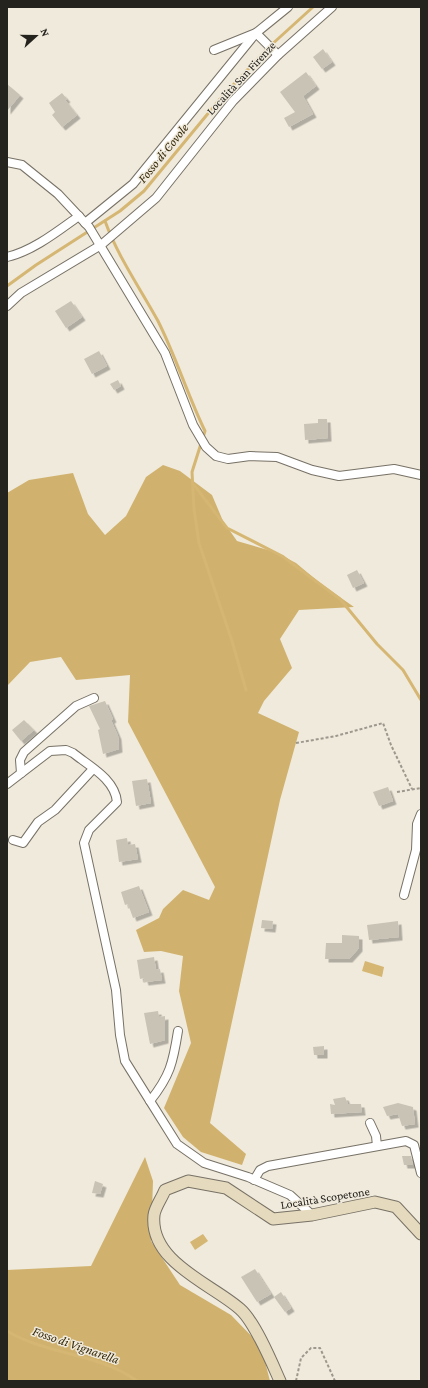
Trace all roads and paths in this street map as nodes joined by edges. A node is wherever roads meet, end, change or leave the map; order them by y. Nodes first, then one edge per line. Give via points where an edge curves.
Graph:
1 (288, 7) edge
2 (332, 7) edge
3 (256, 33) junction
4 (214, 50) dead end
5 (276, 52) junction
6 (7, 162) edge
7 (79, 216) junction
8 (87, 225) junction
9 (101, 242) junction
10 (7, 257) edge
11 (7, 306) edge
12 (421, 475) edge
13 (94, 698) dead end
14 (296, 743) dead end
15 (93, 769) junction
16 (21, 773) junction
17 (7, 784) edge
18 (421, 788) edge
19 (412, 789) junction
20 (397, 792) dead end
21 (421, 814) edge
22 (13, 840) dead end
23 (404, 895) dead end
24 (178, 1031) dead end
25 (150, 1102) junction
26 (370, 1123) dead end
27 (377, 1146) junction
28 (421, 1173) edge
29 (254, 1180) junction
30 (312, 1216) junction
31 (421, 1234) edge
32 (280, 1381) edge
33 (296, 1381) edge
34 (335, 1381) edge

1 - 3 street
2 - 5 street, Località San Firenze
3 - 4 street
3 - 5 street
3 - 8 street via 133,184
5 - 9 street, Località San Firenze via 233,101 156,198
6 - 7 street via 22,165 58,194
7 - 8 street
7 - 10 street via 17,255
8 - 9 street
9 - 11 street, Località San Firenze via 21,294
9 - 12 street via 165,353 193,425 206,447 216,456 228,459 250,456 277,457 312,470 339,476 394,469
13 - 16 street via 76,706 24,752 20,760
14 - 19 path via 336,736 382,723
15 - 16 street via 66,750 50,751
15 - 22 street via 55,810 38,822 23,843
15 - 25 street via 108,781 117,802 89,830 84,844 116,990 120,1035 126,1061
16 - 17 street
18 - 19 path
19 - 20 path
21 - 23 street via 417,824 416,850
24 - 25 street via 174,1058 164,1083
25 - 29 street via 177,1144 204,1163
26 - 27 street
27 - 28 street via 406,1141 414,1145
27 - 29 street via 268,1166 260,1170
29 - 30 street via 290,1195
30 - 31 main road, Località Scopetone via 375,1202 396,1207
30 - 32 main road, Località Scopetone via 273,1219 226,1188 188,1181 165,1190 154,1214 155,1236 174,1262 242,1310 263,1343
33 - 34 path via 301,1358 311,1348 320,1348

